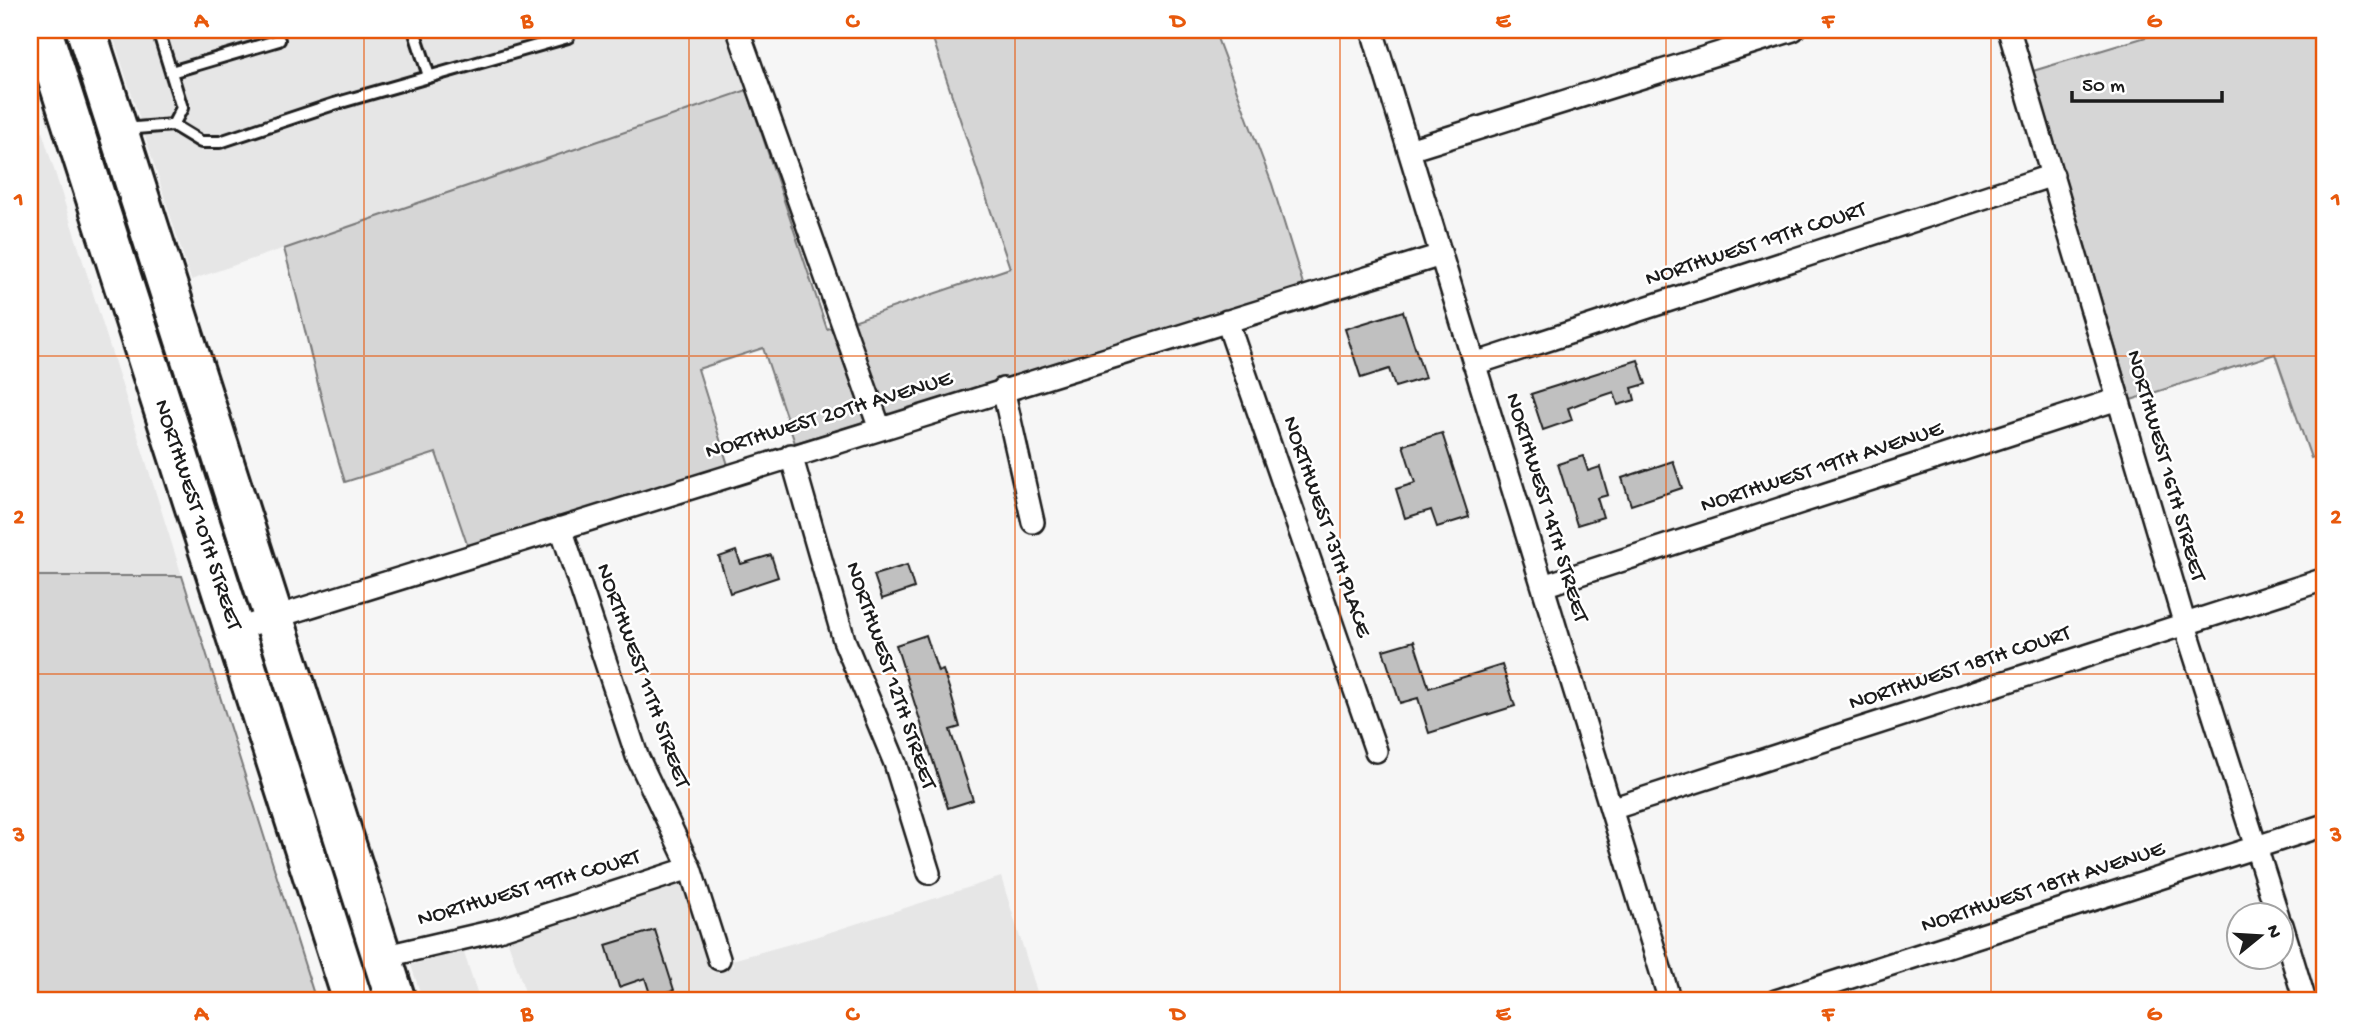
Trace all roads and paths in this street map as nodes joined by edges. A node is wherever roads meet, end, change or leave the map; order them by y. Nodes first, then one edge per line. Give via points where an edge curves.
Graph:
1 (42, 30) edge
2 (86, 30) edge
3 (159, 30) edge
4 (414, 30) edge
5 (738, 30) edge
6 (1372, 30) edge
7 (1793, 30) edge
8 (2008, 30) edge
9 (568, 37) dead end
10 (279, 40) dead end
11 (171, 72) junction
12 (429, 76) junction
13 (59, 82) junction
14 (173, 125) junction
15 (117, 129) junction
16 (1409, 150) junction
17 (2053, 175) junction
18 (1441, 255) junction
19 (1227, 321) junction
20 (1474, 364) junction
21 (1003, 389) junction
22 (2118, 399) junction
23 (880, 429) junction
24 (791, 455) junction
25 (1033, 522) dead end
26 (561, 528) junction
27 (2325, 579) edge
28 (1543, 586) junction
29 (272, 617) junction
30 (2185, 625) junction
31 (234, 630) junction
32 (1376, 751) dead end
33 (1611, 809) junction
34 (2325, 825) edge
35 (2257, 847) junction
36 (690, 868) junction
37 (929, 873) dead end
38 (2274, 902) edge
39 (382, 957) junction
40 (719, 959) dead end
41 (2296, 972) edge
42 (353, 1001) edge
43 (396, 1001) edge
44 (1670, 1001) edge
45 (1776, 1001) edge
46 (2305, 1001) edge

1 - 13 highway, NORTHWEST 10TH STREET
2 - 15 highway, NORTHWEST 10TH STREET
3 - 11 lane
4 - 12 lane
5 - 23 street
6 - 16 street, NORTHWEST 14TH STREET
7 - 16 street
8 - 17 street, NORTHWEST 16TH STREET
9 - 12 lane
10 - 11 lane
11 - 14 lane via 182,108
12 - 14 lane via 220,142 201,142
13 - 15 highway via 83,114
13 - 31 highway, NORTHWEST 10TH STREET
14 - 15 lane
15 - 29 highway, NORTHWEST 10TH STREET
16 - 18 street, NORTHWEST 14TH STREET
17 - 20 street, NORTHWEST 19TH COURT
17 - 22 street, NORTHWEST 16TH STREET
18 - 19 street, NORTHWEST 20TH AVENUE
18 - 20 street, NORTHWEST 14TH STREET
19 - 21 street, NORTHWEST 20TH AVENUE
19 - 32 street, NORTHWEST 13TH PLACE
20 - 28 street, NORTHWEST 14TH STREET
21 - 23 street, NORTHWEST 20TH AVENUE
21 - 25 street
22 - 28 street, NORTHWEST 19TH AVENUE
22 - 30 street, NORTHWEST 16TH STREET
23 - 24 street, NORTHWEST 20TH AVENUE
24 - 26 street, NORTHWEST 20TH AVENUE
24 - 37 street, NORTHWEST 12TH STREET via 844,640 895,764
26 - 29 street, NORTHWEST 20TH AVENUE
26 - 36 street, NORTHWEST 11TH STREET via 637,756
27 - 30 street, NORTHWEST 18TH COURT
28 - 33 street, NORTHWEST 14TH STREET
29 - 31 street, NORTHWEST 20TH AVENUE
29 - 39 highway, NORTHWEST 10TH STREET
30 - 33 street, NORTHWEST 18TH COURT
30 - 35 street, NORTHWEST 16TH STREET
31 - 42 highway, NORTHWEST 10TH STREET
33 - 44 street, NORTHWEST 14TH STREET
34 - 35 street, NORTHWEST 18TH AVENUE
35 - 38 street, NORTHWEST 16TH STREET
35 - 45 street, NORTHWEST 18TH AVENUE
36 - 39 street, NORTHWEST 19TH COURT via 499,930
36 - 40 street, NORTHWEST 11TH STREET
39 - 43 highway, NORTHWEST 10TH STREET
41 - 46 street

